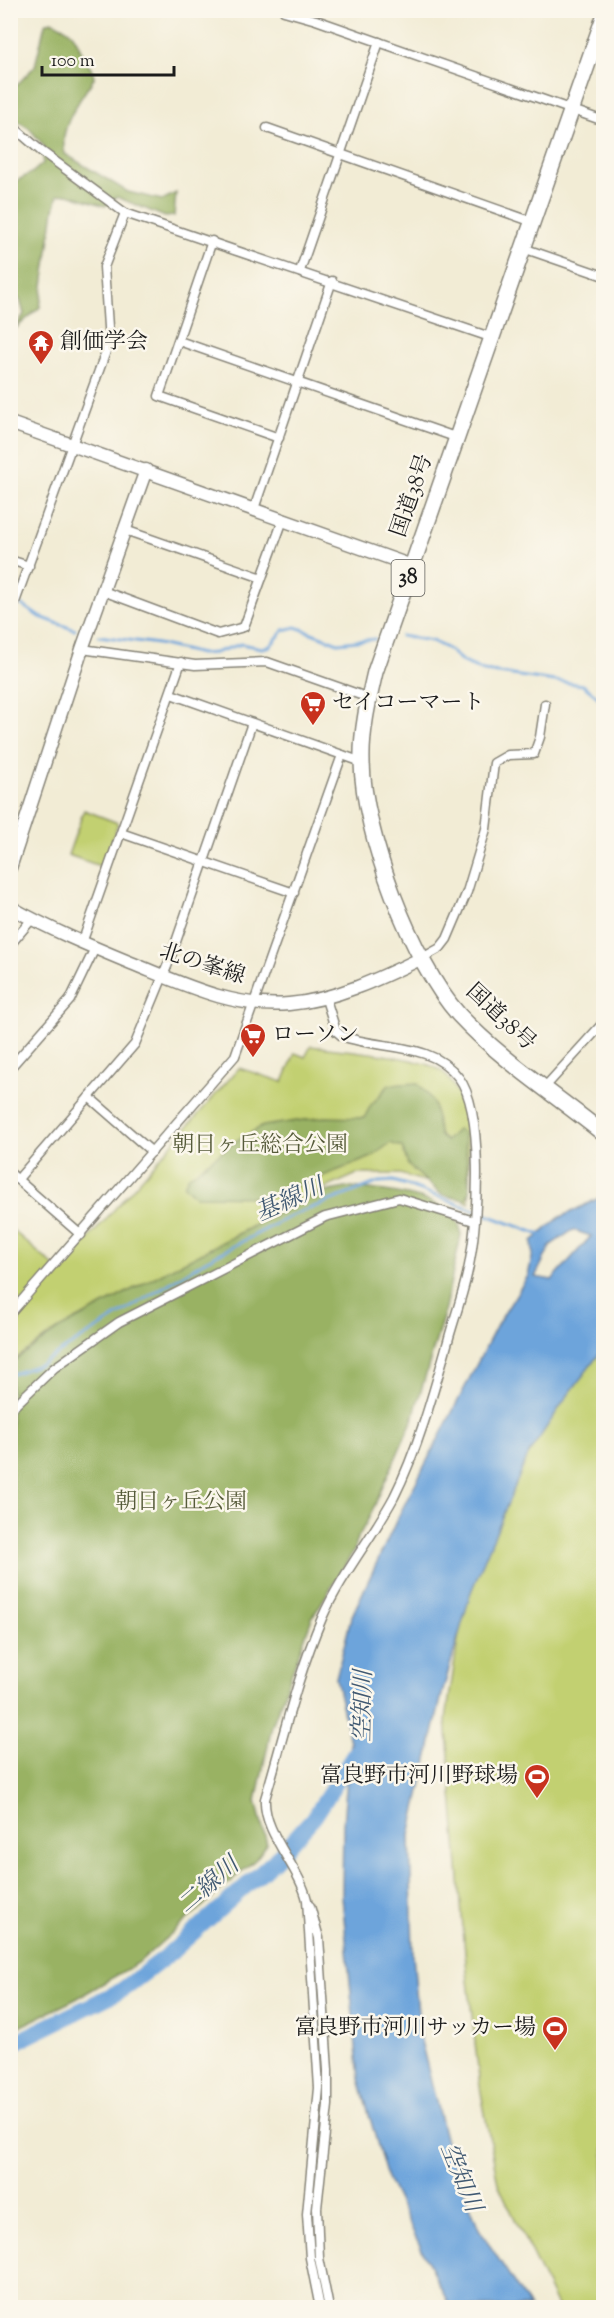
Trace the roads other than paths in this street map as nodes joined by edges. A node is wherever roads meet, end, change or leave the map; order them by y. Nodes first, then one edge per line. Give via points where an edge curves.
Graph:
1 (284, 11) edge
2 (603, 17) edge
3 (379, 42) junction
4 (571, 110) junction
5 (603, 121) edge
6 (10, 124) edge
7 (267, 128) dead end
8 (340, 154) junction
9 (125, 213) junction
10 (533, 222) junction
11 (212, 241) junction
12 (523, 248) junction
13 (300, 271) junction
14 (603, 276) edge
15 (332, 281) junction
16 (493, 338) junction
17 (179, 341) junction
18 (298, 382) junction
19 (10, 423) edge
20 (279, 438) junction
21 (458, 438) junction
22 (73, 445) junction
23 (146, 470) junction
24 (254, 509) junction
25 (283, 520) junction
26 (125, 530) junction
27 (10, 560) edge
28 (29, 566) junction
29 (412, 567) junction
30 (262, 579) junction
31 (103, 591) junction
32 (10, 616) edge
33 (82, 649) junction
34 (181, 662) junction
35 (171, 694) junction
36 (369, 698) junction
37 (544, 704) dead end
38 (252, 723) junction
39 (342, 755) junction
40 (362, 762) junction
41 (121, 833) junction
42 (204, 862) junction
43 (10, 868) edge
44 (294, 893) junction
45 (10, 907) edge
46 (32, 919) junction
47 (82, 943) junction
48 (10, 945) edge
49 (95, 948) junction
50 (422, 958) junction
51 (162, 976) junction
52 (325, 996) junction
53 (255, 1003) junction
54 (603, 1022) edge
55 (10, 1068) edge
56 (545, 1087) junction
57 (89, 1097) junction
58 (603, 1134) edge
59 (152, 1152) junction
60 (14, 1176) edge
61 (474, 1221) junction
62 (81, 1235) junction
63 (10, 1314) edge
64 (10, 1410) edge
65 (307, 1900) junction
66 (320, 2307) edge
67 (329, 2307) edge

1 - 3 street
2 - 4 highway, 国道38号 / 38
3 - 4 street
3 - 8 street
4 - 5 street
4 - 10 highway, 国道38号 / 38
6 - 9 street
7 - 8 street
8 - 10 street
8 - 13 street
9 - 11 street
9 - 22 street via 104,267 109,342
10 - 12 highway, 国道38号 / 38
11 - 13 street
11 - 17 street
12 - 14 street
12 - 16 highway, 国道38号 / 38
13 - 15 street
15 - 16 street
15 - 18 street
16 - 21 highway, 国道38号 / 38
17 - 18 street
17 - 20 street via 159,396
18 - 20 street
18 - 21 street
19 - 22 street
20 - 24 street
21 - 29 highway, 国道38号 / 38
22 - 23 street
22 - 28 street
23 - 24 street
23 - 26 street
24 - 25 street
25 - 29 street
25 - 30 street
26 - 30 street
26 - 31 street
27 - 28 street
28 - 32 street
29 - 36 highway, 国道38号 / 38
30 - 31 street via 244,627 218,634
31 - 33 street
33 - 34 street
33 - 43 street
34 - 35 street
34 - 36 street via 212,666 267,662
35 - 38 street
35 - 41 street
36 - 40 highway, 国道38号 / 38
37 - 50 street via 534,754 508,754 494,763 486,829 467,892 447,939
38 - 39 street
38 - 42 street
39 - 40 street
39 - 44 street
40 - 50 highway, 国道38号 / 38 via 375,840
41 - 42 street
41 - 47 street
42 - 44 street
42 - 51 street
44 - 53 street
45 - 46 street, 北の峯線
46 - 47 street, 北の峯線
46 - 48 street
47 - 49 street, 北の峯線
49 - 51 street, 北の峯線
49 - 55 street via 70,1000
50 - 52 street, 北の峯線
50 - 56 highway, 国道38号 / 38 via 458,1014
51 - 53 street, 北の峯線 via 214,995
51 - 57 street via 135,1044
52 - 53 street, 北の峯線 via 291,1004
52 - 61 street via 336,1031 342,1036 420,1052 459,1077 472,1104
53 - 59 street via 230,1064
54 - 56 street
56 - 58 highway, 国道38号 / 38
57 - 59 street
57 - 60 street
59 - 62 street
60 - 62 street
61 - 64 street via 399,1198 325,1217 119,1322 54,1368
61 - 65 street via 470,1260 429,1407 394,1495 333,1596 298,1685 265,1799 266,1817
62 - 63 street
65 - 66 street via 319,2088 307,2214 310,2258
65 - 67 street via 319,1938 328,2070 317,2218 319,2258

